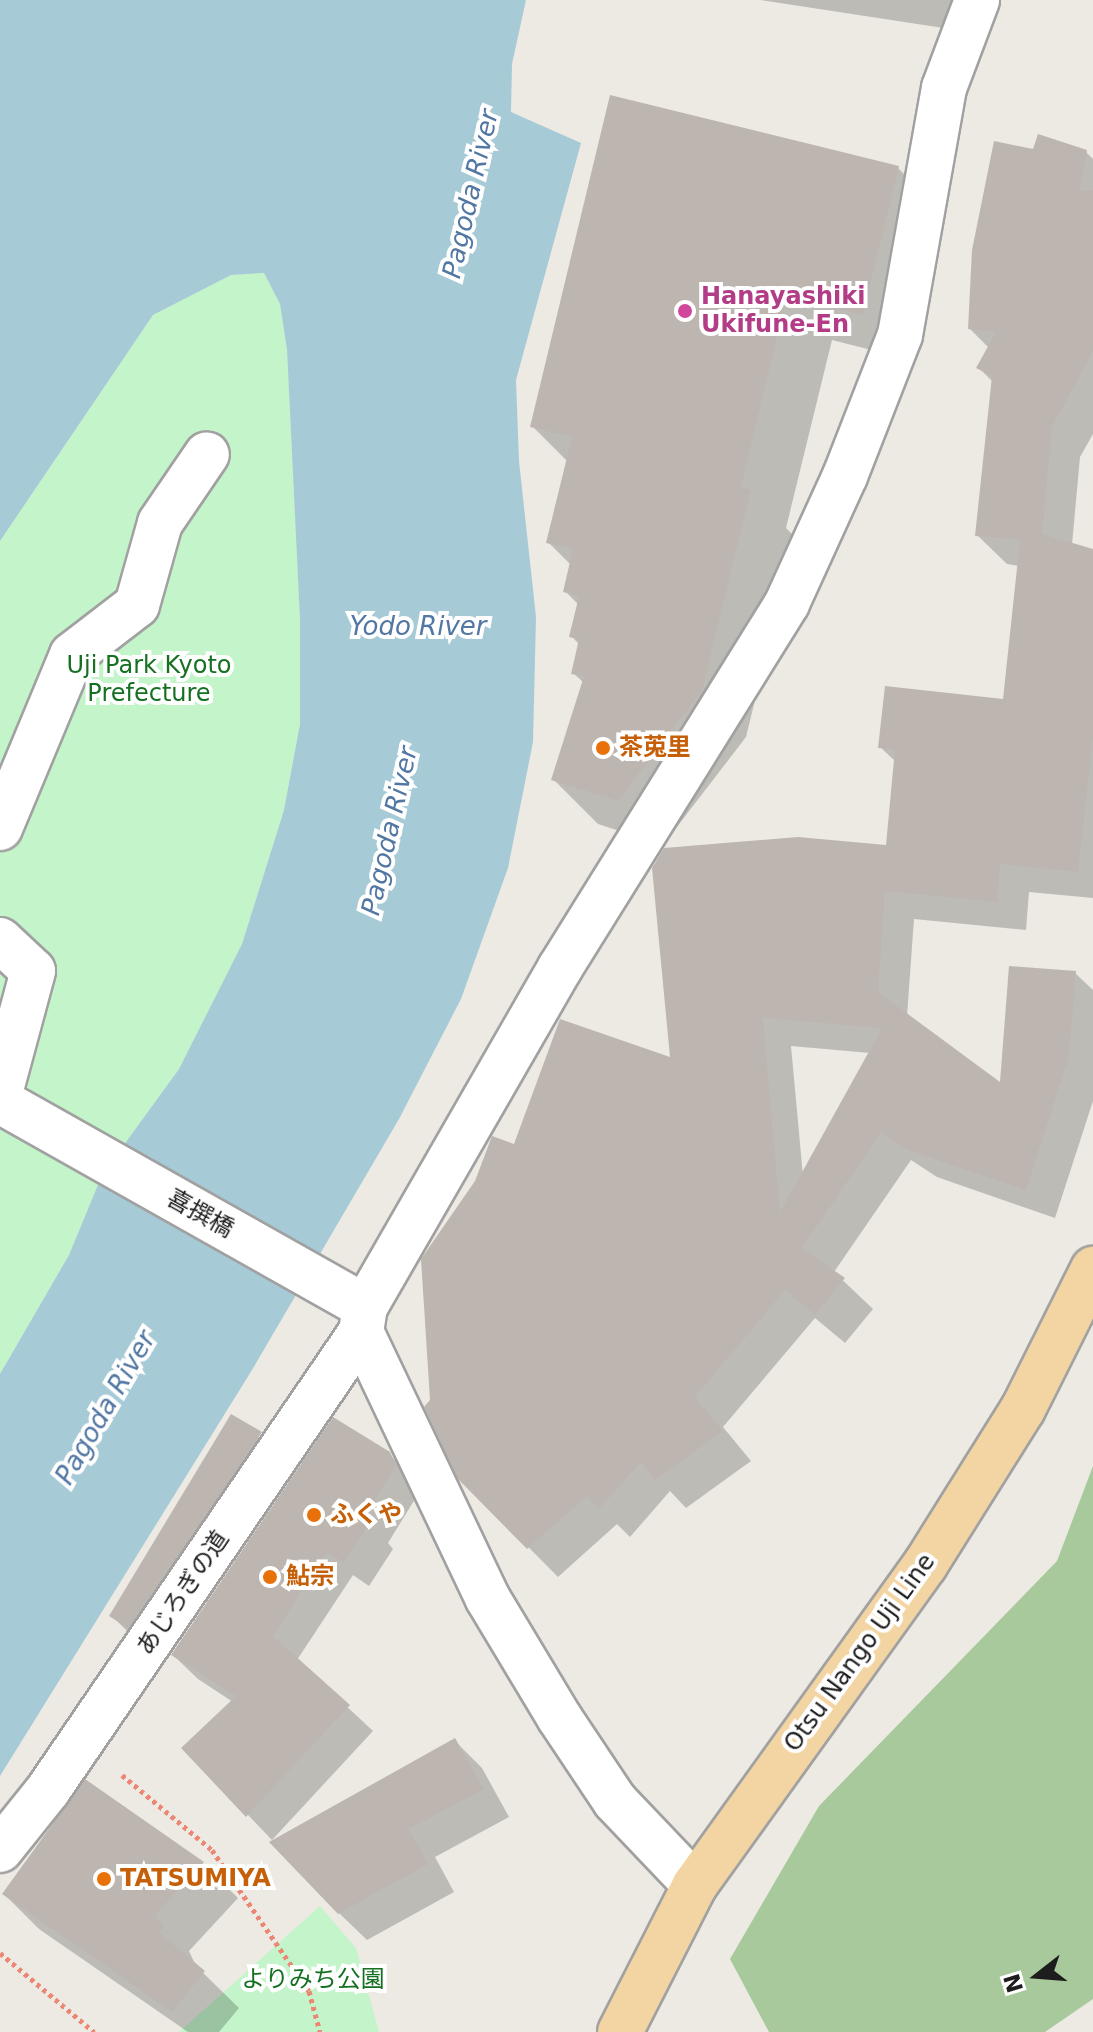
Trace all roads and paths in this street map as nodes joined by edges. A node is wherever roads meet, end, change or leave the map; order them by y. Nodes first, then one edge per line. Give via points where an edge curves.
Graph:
1 (977, 0) edge
2 (207, 454) dead end
3 (0, 828) edge
4 (0, 940) edge
5 (0, 1093) edge
6 (17, 1112) edge
7 (1093, 1269) edge
8 (363, 1320) junction
9 (82, 1741) junction
10 (0, 1850) edge
11 (695, 1885) junction
12 (0, 1953) edge
13 (94, 2032) edge
14 (320, 2032) edge
15 (620, 2032) edge

1 - 8 street, あじろぎの道 via 944,88 900,335 845,476 793,589 664,793
2 - 3 street via 160,523 137,605 72,655
4 - 5 street via 33,971
6 - 8 street, 喜撰橋 via 321,1281
7 - 11 main road, Otsu Nango Uji Line via 1023,1409 925,1565
8 - 9 street, あじろぎの道
8 - 11 street via 488,1599 615,1801
9 - 10 street, あじろぎの道
9 - 14 path via 212,1850 309,1991
11 - 15 main road, Otsu Nango Uji Line
12 - 13 path

